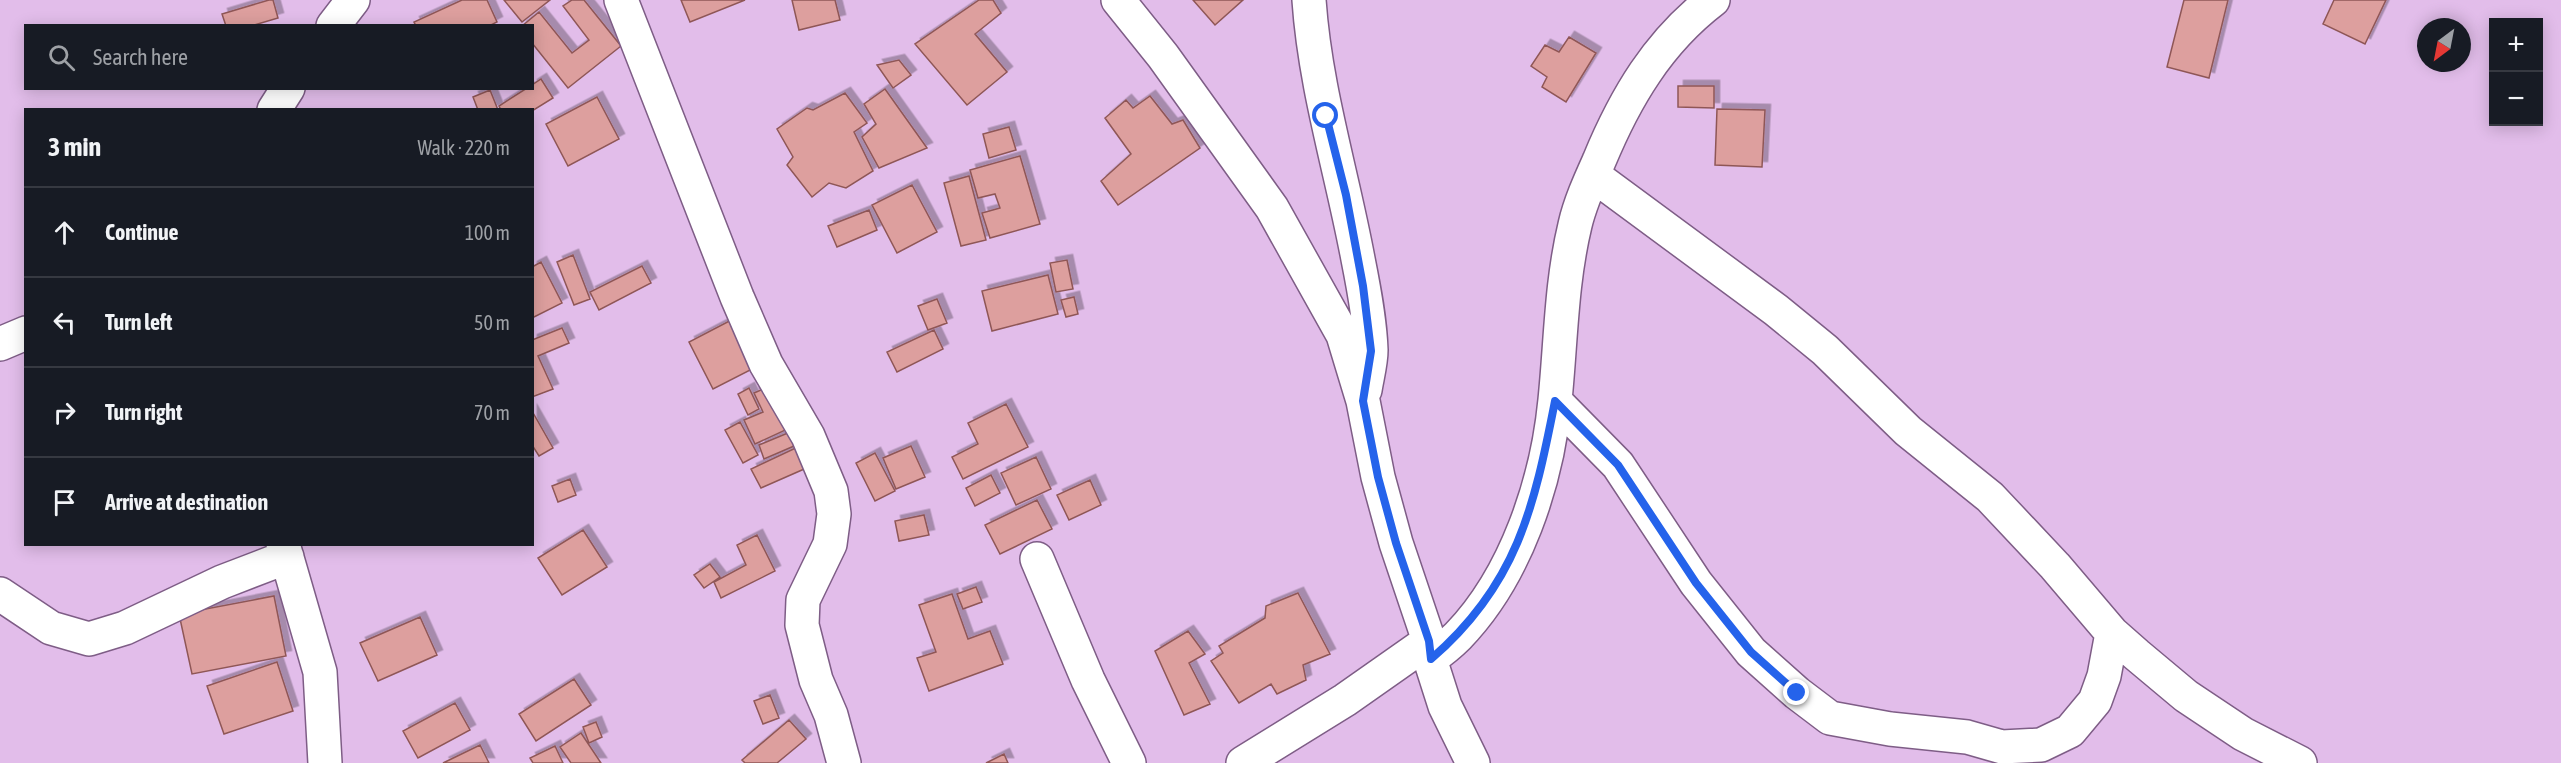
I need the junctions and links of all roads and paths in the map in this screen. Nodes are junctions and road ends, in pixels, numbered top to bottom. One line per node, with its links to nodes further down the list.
1 (353, 0): 6 (street)
2 (621, 0): 21 (street)
3 (1118, 0): 12 (street)
4 (1309, 0): 12 (street)
5 (1713, 0): 9 (street)
6 (335, 24)
7 (287, 90): 8 (street)
8 (275, 108)
9 (1593, 175): 13 (street); 17 (street)
10 (24, 334): 11 (street)
11 (0, 344)
12 (1363, 401): 18 (street)
13 (1555, 401): 18 (street); 19 (street)
14 (285, 551): 16 (street); 20 (street)
15 (1037, 560): 22 (street)
16 (0, 594)
17 (2112, 633): 19 (street); 25 (street)
18 (1430, 650): 23 (street); 24 (street)
19 (1983, 752)
20 (325, 763)
21 (844, 763)
22 (1129, 763)
23 (1243, 763)
24 (1473, 763)
25 (2300, 763)

